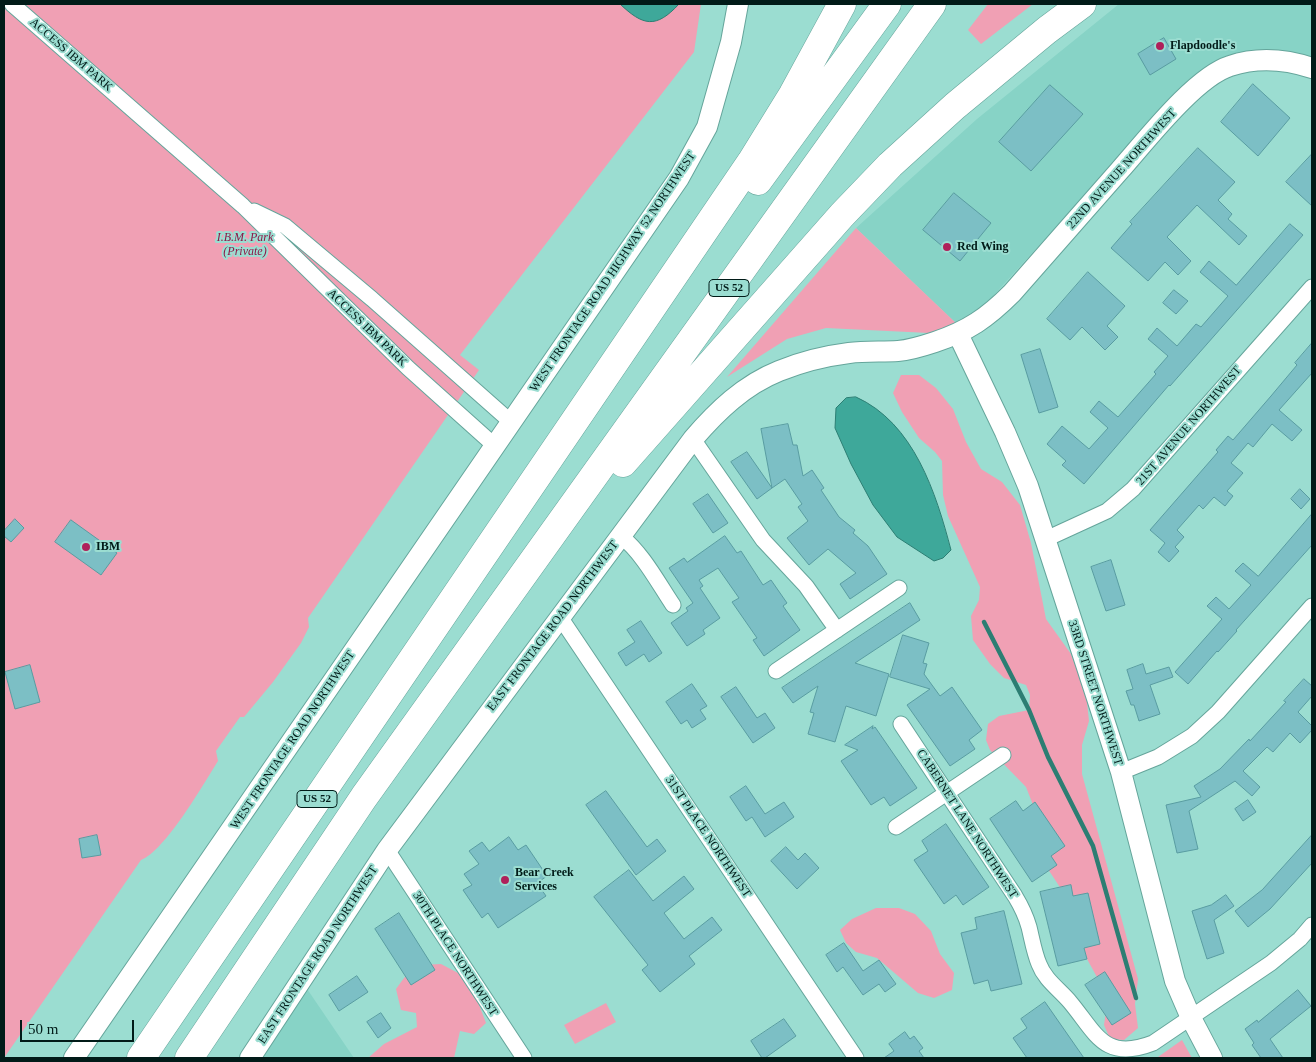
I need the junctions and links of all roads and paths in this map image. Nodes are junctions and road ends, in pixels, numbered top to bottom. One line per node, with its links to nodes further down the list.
1 (12, 4): 8 (street, ACCESS IBM PARK)
2 (738, 4): 11 (street, WEST FRONTAGE ROAD HIGHWAY 52 NORTHWEST)
3 (842, 4): 16 (highway)
4 (887, 4): 16 (highway, US 52)
5 (932, 4): 17 (highway, US 52)
6 (1082, 4): 17 (highway)
7 (1312, 68): 10 (street, 22ND AVENUE NORTHWEST)
8 (243, 206): 11 (street, ACCESS IBM PARK); 13 (street, ACCESS IBM PARK)
9 (1312, 287): 15 (street, 21ST AVENUE NORTHWEST)
10 (958, 334): 12 (street, EAST FRONTAGE ROAD NORTHWEST); 15 (street, 33RD STREET NORTHWEST)
11 (512, 422): 13 (street, WEST FRONTAGE ROAD NORTHWEST)
12 (693, 439): 14 (street, EAST FRONTAGE ROAD NORTHWEST); 22 (street)
13 (495, 446): 32 (street, WEST FRONTAGE ROAD NORTHWEST)
14 (621, 536): 19 (street); 21 (street, EAST FRONTAGE ROAD NORTHWEST)
15 (1046, 539): 26 (street, 33RD STREET NORTHWEST)
16 (493, 540): 33 (highway, US 52)
17 (526, 572): 34 (highway, US 52)
18 (899, 588): 22 (street)
19 (674, 605)
20 (1312, 606): 26 (street)
21 (560, 617): 29 (street, EAST FRONTAGE ROAD NORTHWEST); 37 (street, 31ST PLACE NORTHWEST)
22 (837, 630): 23 (street)
23 (776, 671)
24 (901, 724): 27 (street, CABERNET LANE NORTHWEST)
25 (1003, 755): 27 (street)
26 (1120, 772): 31 (street, 33RD STREET NORTHWEST)
27 (947, 793): 28 (street); 31 (street, CABERNET LANE NORTHWEST)
28 (896, 827)
29 (387, 850): 35 (street, EAST FRONTAGE ROAD NORTHWEST); 36 (street, 30TH PLACE NORTHWEST)
30 (1312, 925): 31 (street, CABERNET LANE NORTHWEST)
31 (1191, 1018): 38 (street, 33RD STREET NORTHWEST)
32 (74, 1058)
33 (142, 1058)
34 (188, 1058)
35 (250, 1058)
36 (524, 1058)
37 (856, 1058)
38 (1212, 1058)

